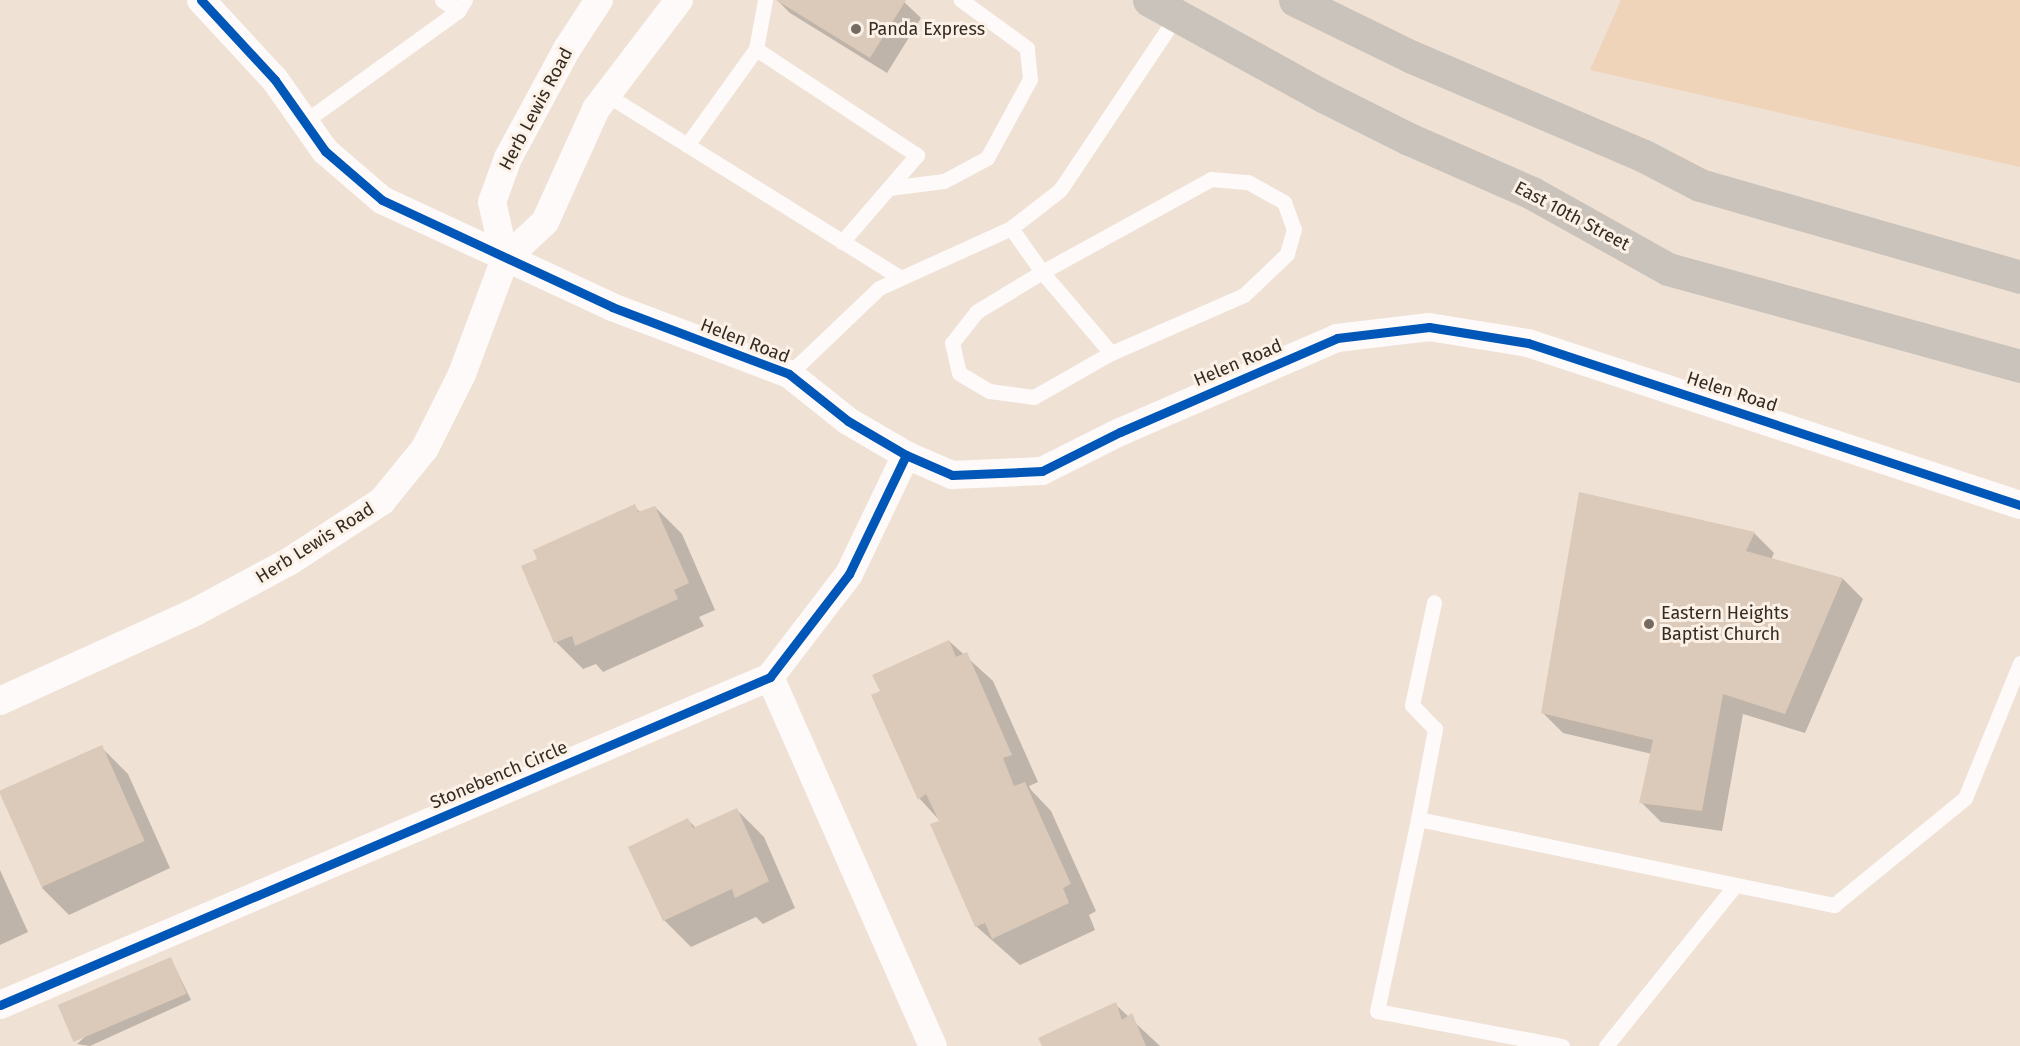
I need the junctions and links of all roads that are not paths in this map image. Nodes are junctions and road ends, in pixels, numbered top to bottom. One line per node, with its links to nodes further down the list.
1 (201, 0): 12 (street, Helen Road)
2 (442, 0): 8 (lane)
3 (599, 0): 17 (street, Herb Lewis Road)
4 (679, 0): 11 (street, Herb Lewis Road)
5 (765, 0): 10 (lane)
6 (961, 0): 14 (lane)
7 (1295, 0): 19 (main road)
8 (461, 5): 12 (lane)
9 (1163, 9): 15 (lane); 22 (main road, East 10th Street)
10 (756, 49): 13 (lane); 14 (lane)
11 (607, 95): 13 (lane); 17 (street, Herb Lewis Road)
12 (304, 122): 17 (street, Helen Road)
13 (687, 145): 16 (lane)
14 (889, 188): 16 (lane)
15 (1011, 228): 18 (lane); 20 (lane)
16 (842, 242): 20 (lane)
17 (504, 259): 23 (street, Helen Road); 29 (street, Herb Lewis Road)
18 (1042, 272): 21 (lane); 21 (lane); 21 (lane)
19 (2020, 277)
20 (901, 278): 23 (lane)
21 (1112, 354)
22 (2020, 366)
23 (789, 374): 24 (street, Helen Road)
24 (906, 455): 25 (street, Helen Road); 28 (street, Stonebench Circle)
25 (2020, 505)
26 (1434, 602): 30 (lane)
27 (2020, 663): 31 (lane)
28 (770, 677): 32 (street, Stonebench Circle); 33 (street)
29 (0, 701)
30 (1418, 819): 31 (lane); 34 (lane)
31 (1734, 887): 35 (lane)
32 (0, 1005)
33 (933, 1046)
34 (1562, 1046)
35 (1606, 1046)

